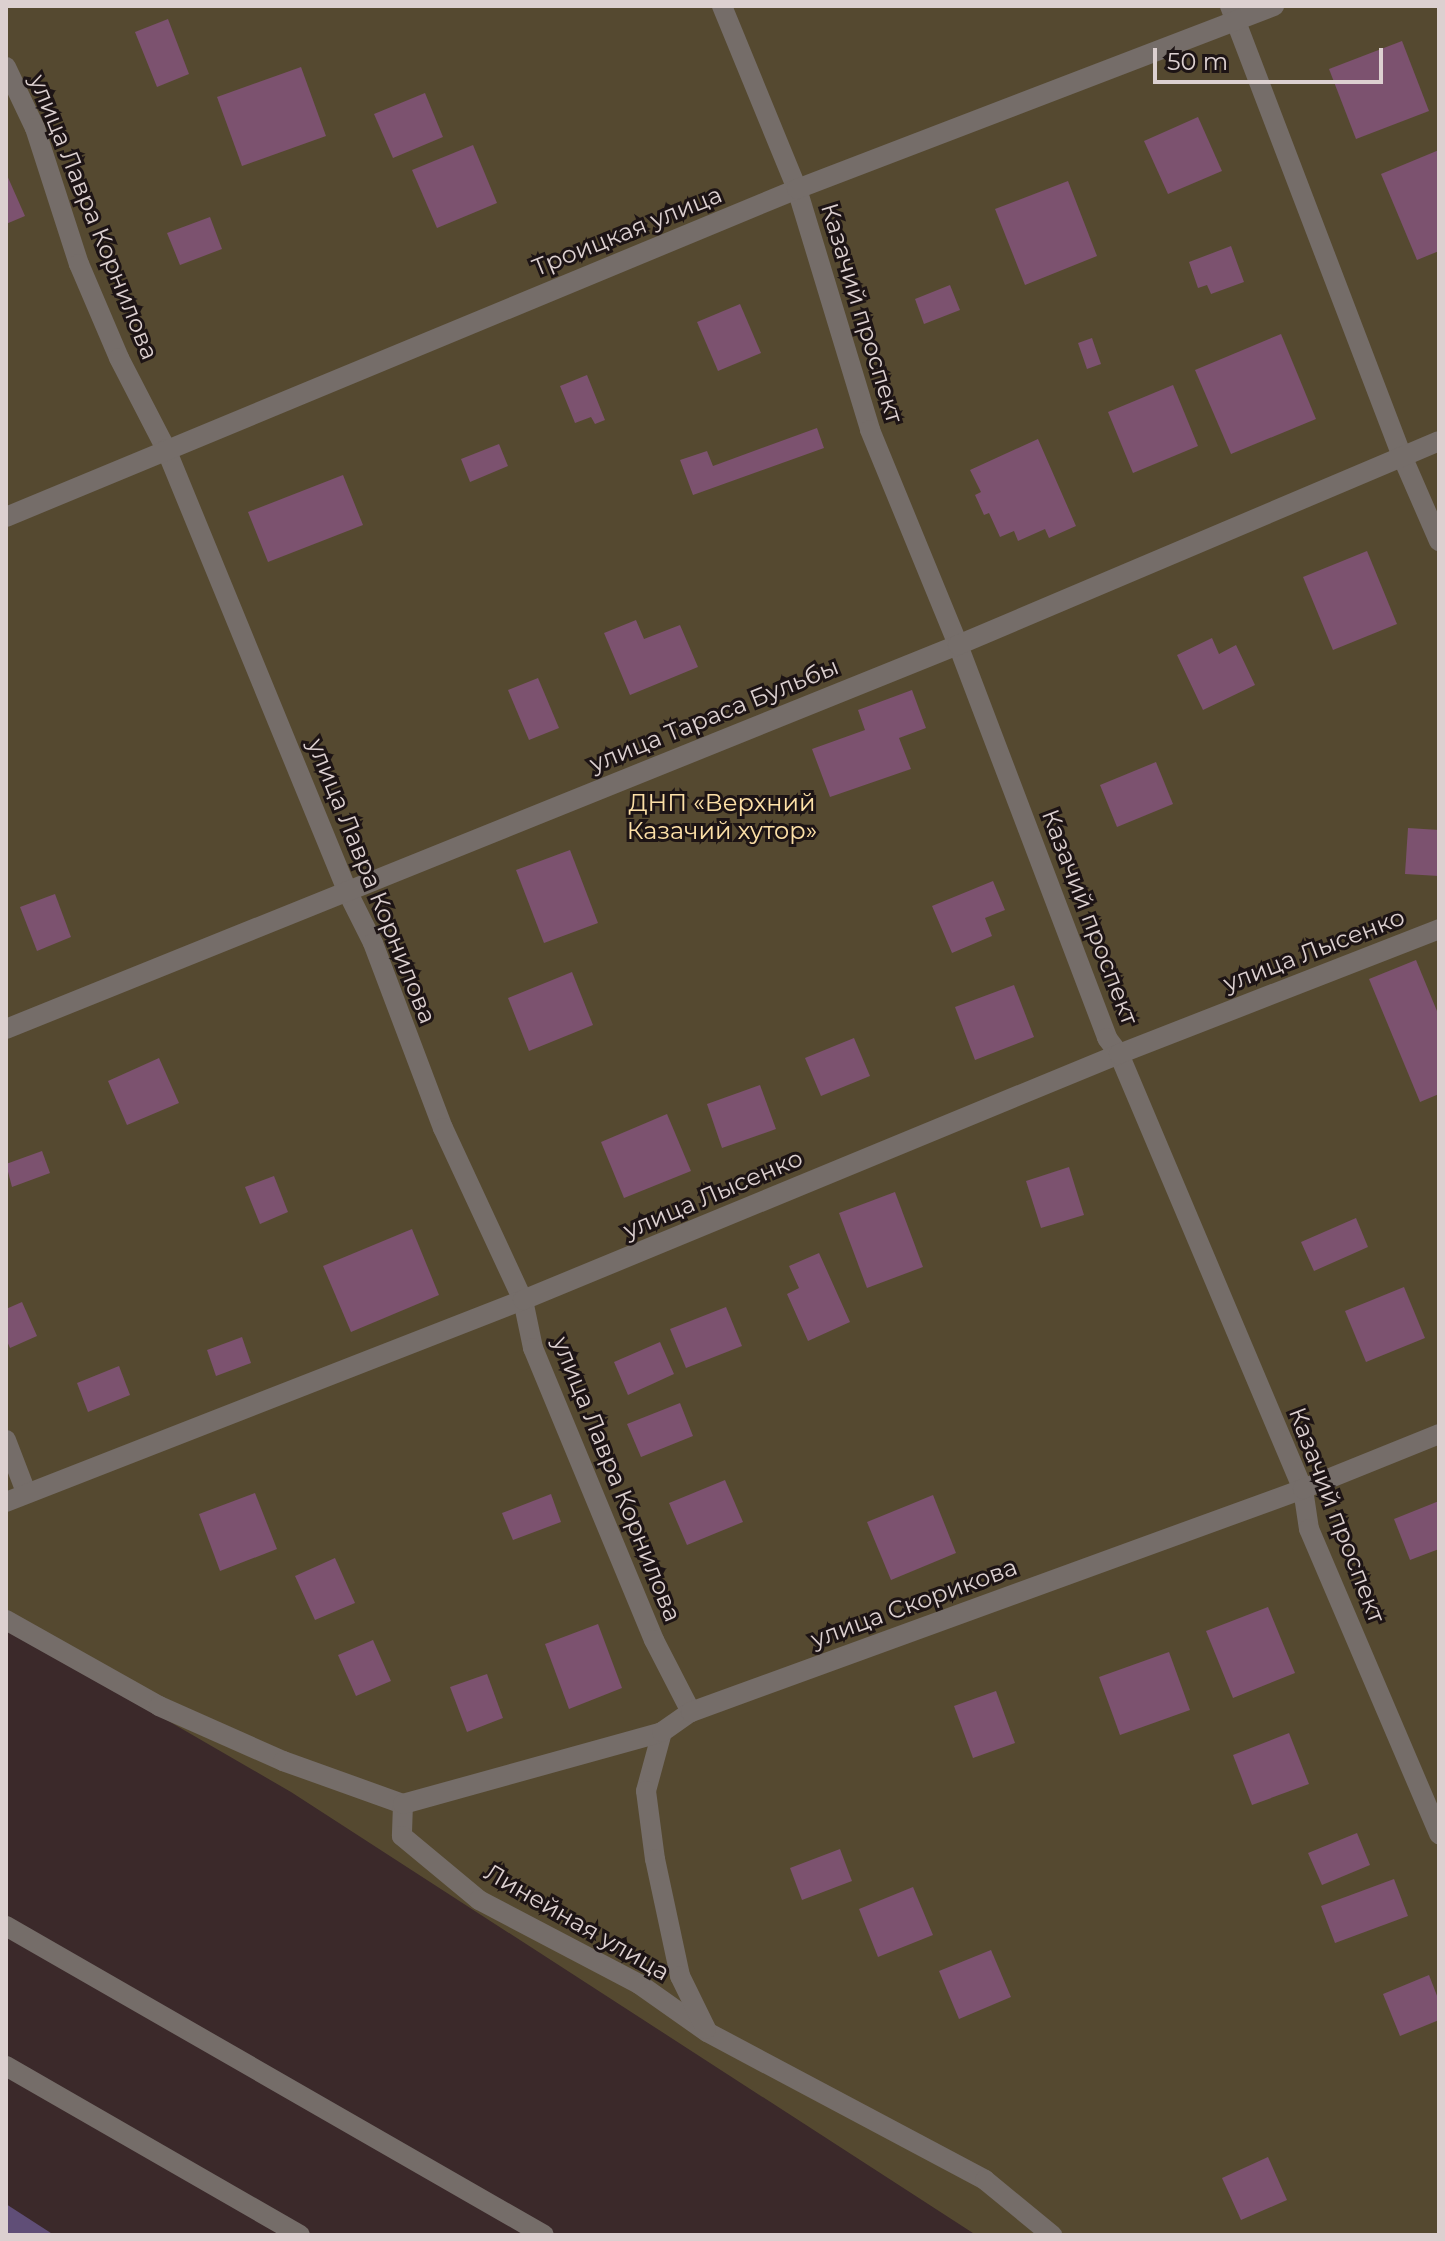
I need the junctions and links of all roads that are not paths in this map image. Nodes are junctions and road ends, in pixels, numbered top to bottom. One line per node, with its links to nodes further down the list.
1 (722, 6): 5 (street, Казачий проспект)
2 (1274, 6): 3 (street, Троицкая улица)
3 (1234, 14): 5 (street, Троицкая улица); 8 (street)
4 (6, 67): 7 (street, улица Лавра Корнилова)
5 (797, 189): 7 (street, Троицкая улица); 11 (street, Казачий проспект)
6 (1439, 441): 8 (street, улица Тараса Бульбы)
7 (166, 449): 9 (street, Троицкая улица); 12 (street, улица Лавра Корнилова)
8 (1402, 456): 10 (street); 11 (street, улица Тараса Бульбы)
9 (6, 517)
10 (1439, 541)
11 (958, 645): 12 (street, улица Тараса Бульбы); 15 (street, Казачий проспект)
12 (347, 891): 14 (street, улица Тараса Бульбы); 16 (street, улица Лавра Корнилова)
13 (1439, 929): 15 (street, улица Лысенко)
14 (6, 1029)
15 (1119, 1054): 16 (street, улица Лысенко); 19 (street, Казачий проспект)
16 (523, 1300): 20 (street, улица Лысенко); 23 (street, улица Лавра Корнилова)
17 (1439, 1434): 19 (street, улица Скорикова)
18 (6, 1440): 20 (street)
19 (1303, 1489): 23 (street, улица Скорикова); 26 (street, Казачий проспект)
20 (26, 1492): 21 (street, улица Лысенко)
21 (6, 1502)
22 (6, 1620): 25 (street)
23 (691, 1712): 24 (street, улица Скорикова)
24 (662, 1732): 25 (street, улица Скорикова); 28 (street)
25 (403, 1804): 28 (street, Линейная улица)
26 (1439, 1834)
27 (6, 1926): 31 (street)
28 (707, 2032): 32 (street, Линейная улица)
29 (6, 2066): 30 (street)
30 (300, 2235)
31 (544, 2235)
32 (1052, 2235)

